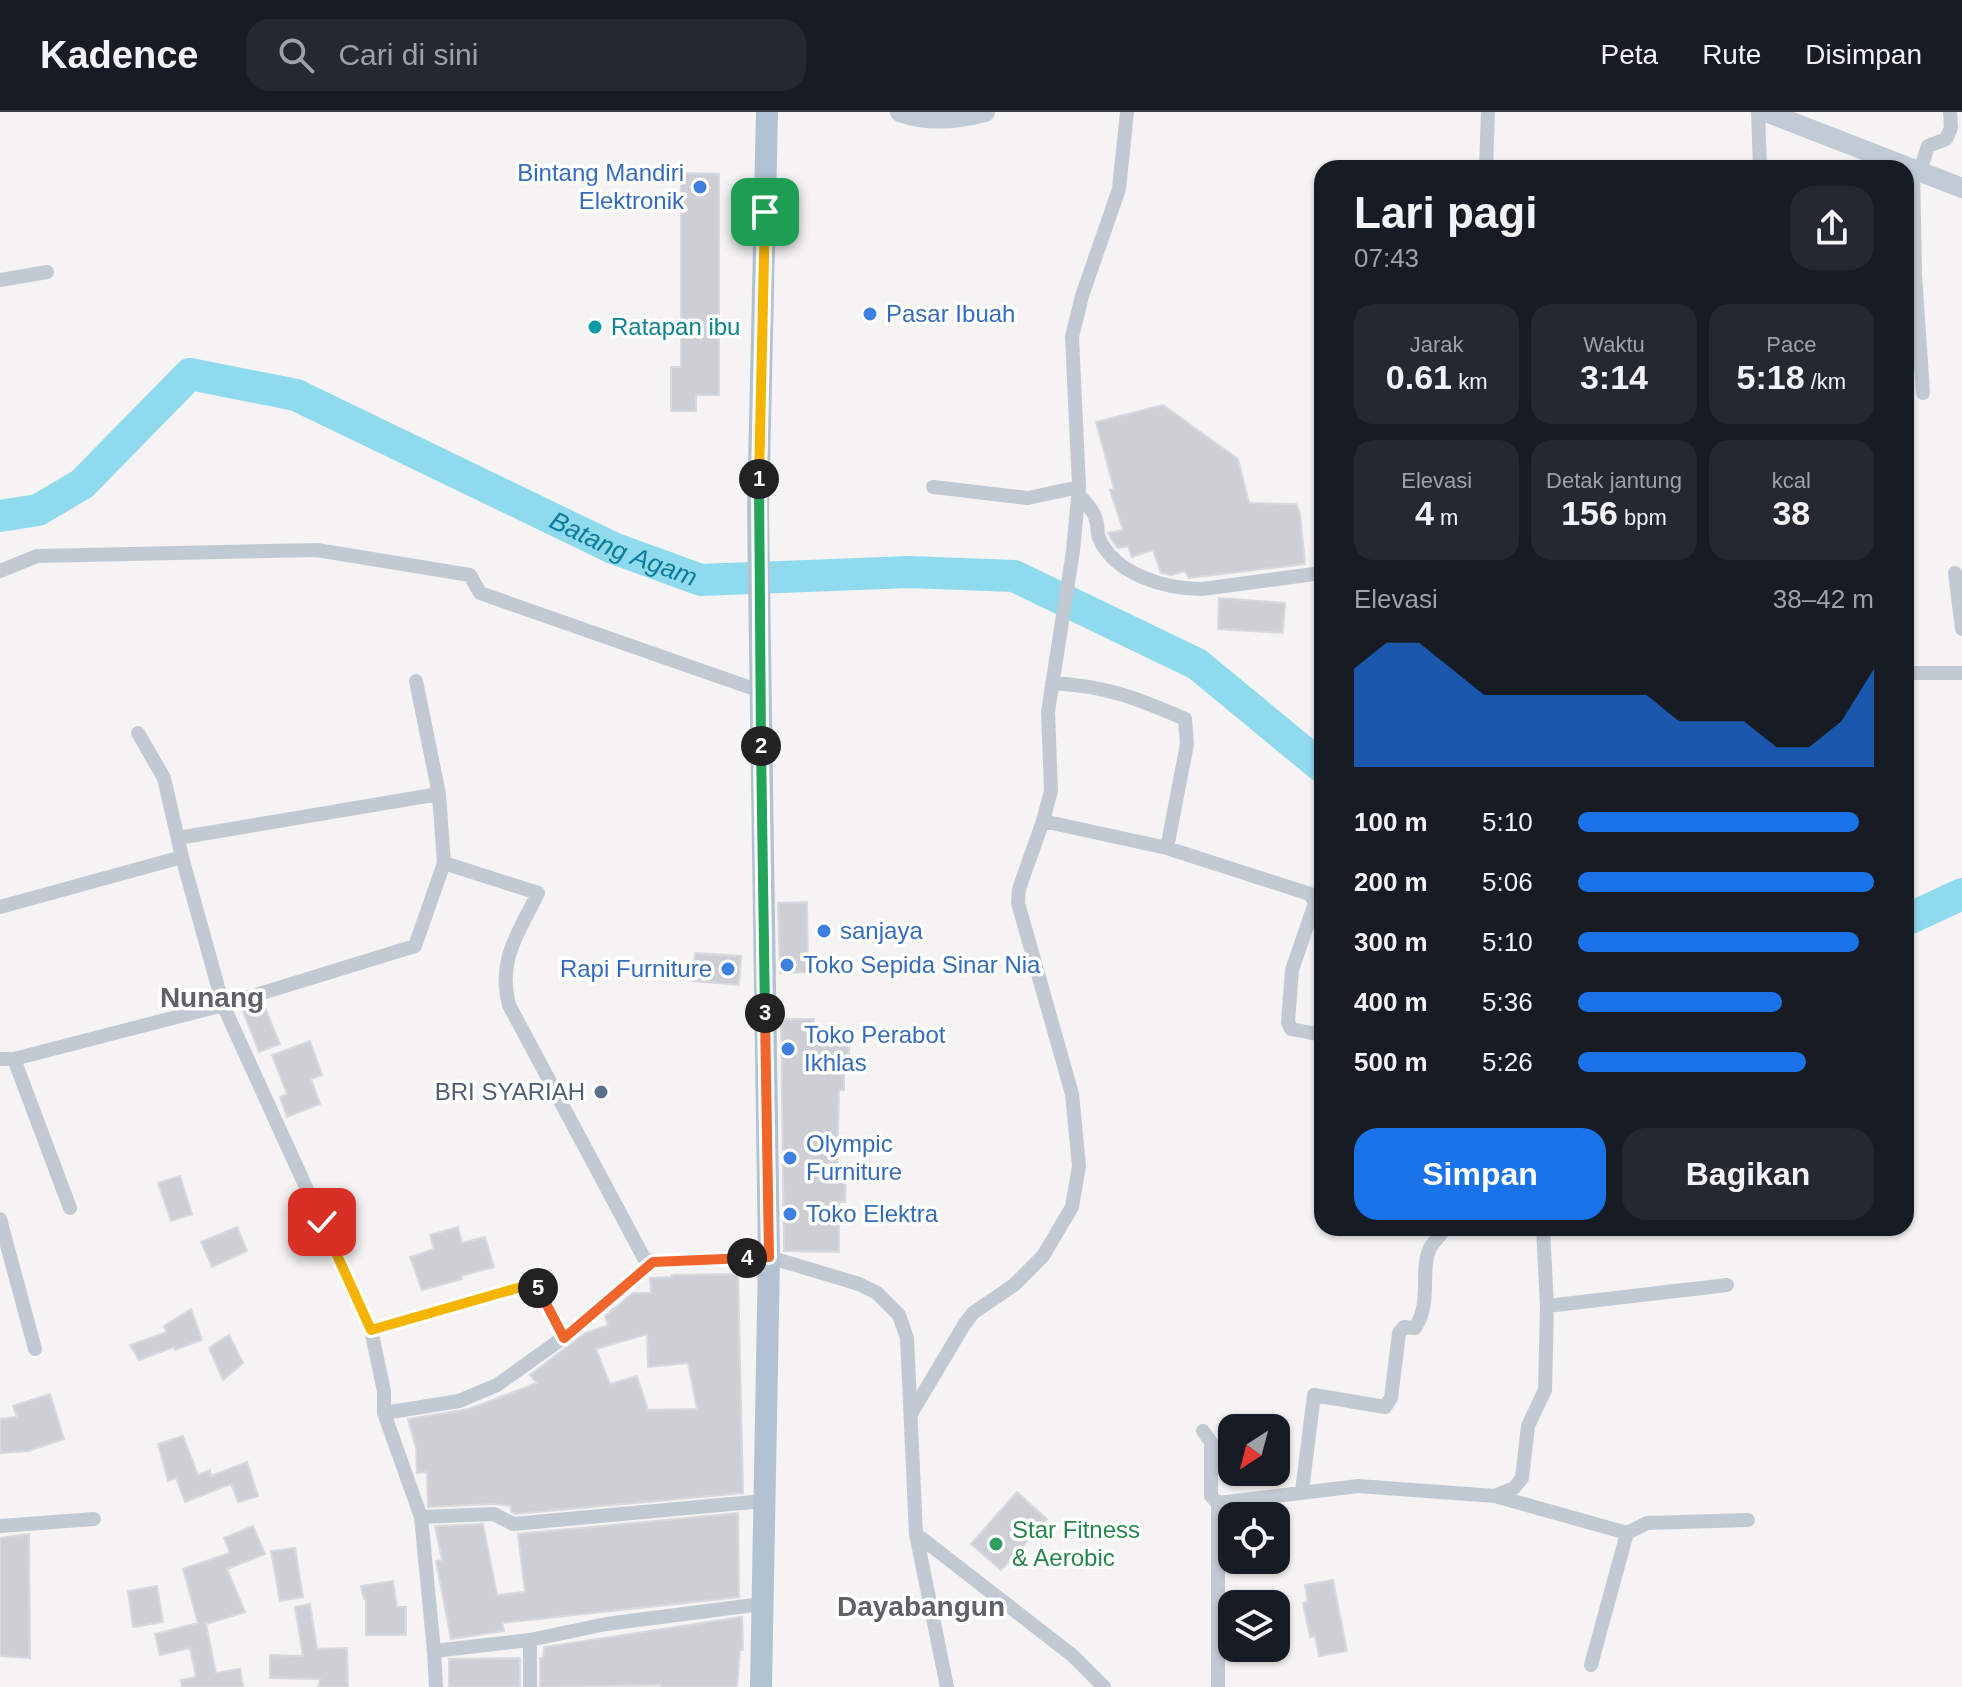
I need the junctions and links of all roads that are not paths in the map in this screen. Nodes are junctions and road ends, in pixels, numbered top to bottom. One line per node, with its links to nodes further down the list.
1 (767, 112): 27 (main road)
2 (900, 112): 3 (street)
3 (985, 112)
4 (1127, 112): 18 (street)
5 (1488, 112): 9 (street)
6 (1758, 112): 10 (street)
7 (1766, 112): 11 (street)
8 (1950, 112): 12 (street)
9 (1486, 160)
10 (1760, 160)
11 (1890, 160)
12 (1916, 170): 13 (street); 16 (street)
13 (1962, 188)
14 (47, 272): 15 (street)
15 (0, 280)
16 (1923, 393)
17 (933, 487): 18 (street)
18 (1079, 490): 21 (street); 26 (street)
19 (0, 571): 27 (street)
20 (1955, 573): 22 (street)
21 (1314, 574)
22 (1962, 629)
23 (1914, 673): 24 (street)
24 (1962, 673)
25 (416, 681): 29 (street)
26 (1052, 683): 30 (street); 32 (street)
27 (760, 691): 45 (main road)
28 (138, 733): 31 (street)
29 (439, 794): 31 (street); 34 (street)
30 (1043, 821): 32 (street); 53 (street)
31 (178, 838): 33 (street)
32 (1167, 848): 35 (street)
33 (182, 857): 37 (street); 38 (street)
34 (444, 863): 38 (street); 46 (street)
35 (1314, 901)
36 (1314, 906): 39 (street)
37 (0, 907)
38 (223, 1005): 40 (street); 49 (street)
39 (1314, 1033)
40 (7, 1059): 41 (street)
41 (70, 1208)
42 (0, 1219): 51 (street)
43 (1441, 1236): 55 (street)
44 (1543, 1236): 48 (street)
45 (769, 1257): 46 (street); 53 (street); 57 (main road)
46 (653, 1262): 50 (street)
47 (1727, 1285): 48 (street)
48 (1547, 1306): 56 (street)
49 (371, 1330): 50 (street); 52 (street)
50 (564, 1338): 52 (street)
51 (35, 1349)
52 (384, 1413): 60 (street)
53 (911, 1414): 65 (street)
54 (1203, 1431): 59 (street)
55 (1302, 1491): 56 (street); 58 (street)
56 (1495, 1496): 64 (street)
57 (764, 1501): 60 (street); 67 (main road)
58 (1225, 1502)
59 (1218, 1503)
60 (421, 1517): 69 (street)
61 (94, 1519): 63 (street)
62 (1748, 1520): 64 (street)
63 (0, 1526)
64 (1627, 1533): 70 (street)
65 (916, 1534): 74 (street); 75 (street)
66 (1218, 1574): 76 (street)
67 (762, 1604): 68 (street); 73 (main road)
68 (530, 1640): 69 (street); 72 (street)
69 (434, 1651): 71 (street)
70 (1591, 1665)
71 (436, 1687)
72 (530, 1687)
73 (761, 1687)
74 (947, 1687)
75 (1104, 1687)
76 (1218, 1687)

